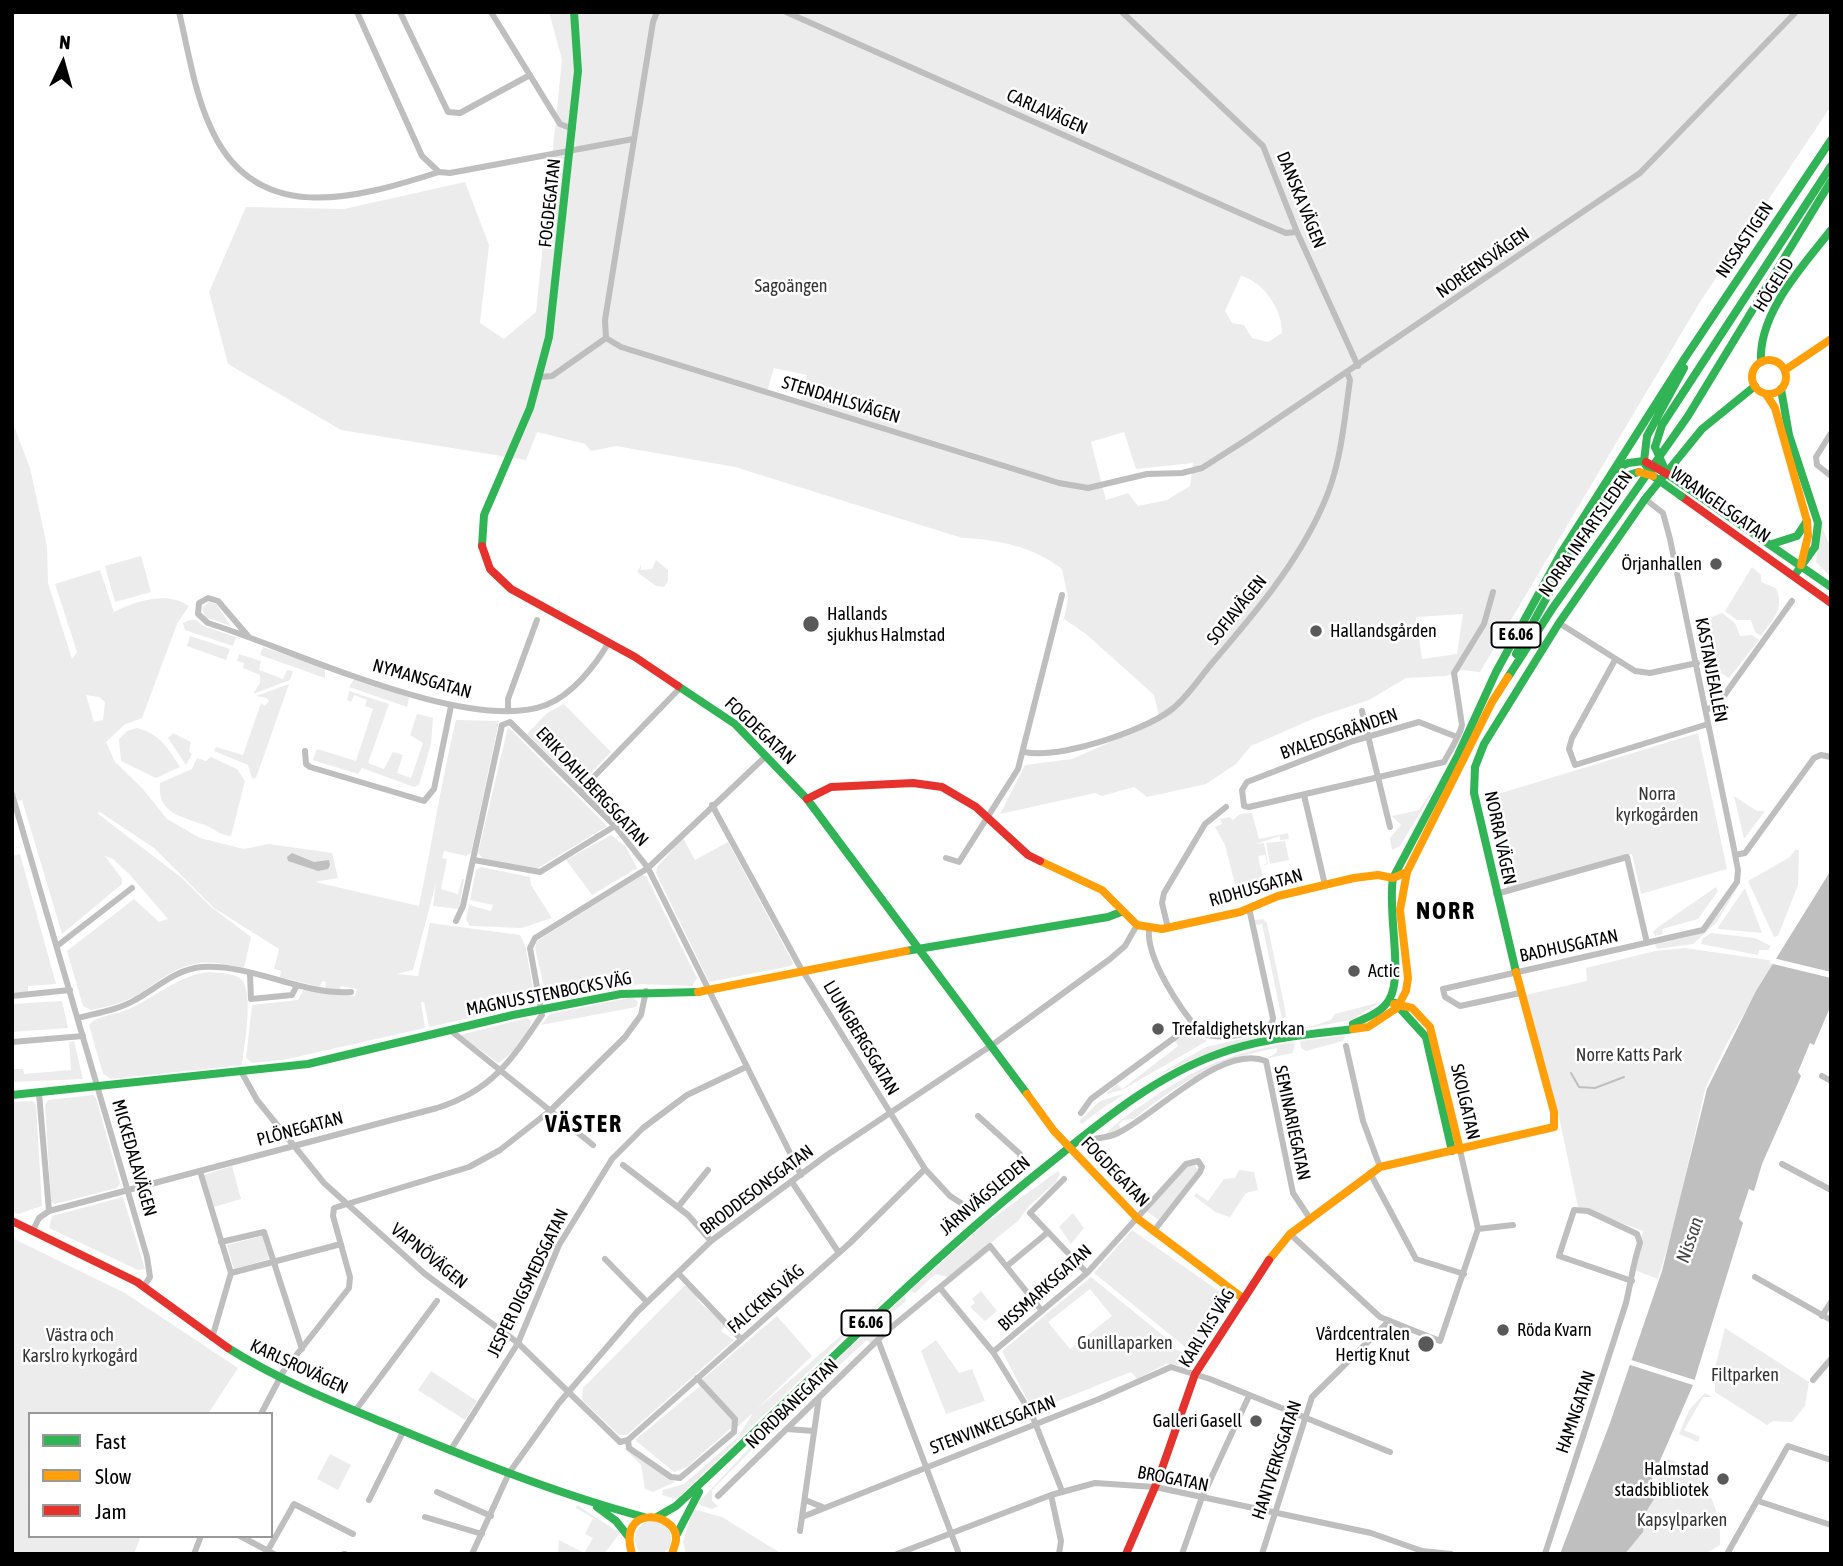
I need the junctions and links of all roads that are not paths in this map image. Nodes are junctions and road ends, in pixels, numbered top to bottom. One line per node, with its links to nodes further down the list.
1 (178, 12): 16 (street)
2 (357, 12): 16 (street)
3 (400, 12): 10 (street)
4 (491, 12): 10 (street)
5 (574, 12): 11 (main road, FOGDEGATAN)
6 (657, 12): 12 (street)
7 (786, 12): 19 (street, CARLAVÄGEN)
8 (1122, 12): 19 (street, DANSKA VÄGEN)
9 (1796, 12): 24 (street, NORÉENSVÄGEN)
10 (530, 75): 11 (street)
11 (573, 129): 14 (main road, FOGDEGATAN)
12 (633, 139): 14 (street); 20 (street)
13 (1831, 139): 22 (main road, NISSASTIGEN / E 6.06)
14 (572, 149): 16 (street); 27 (main road, FOGDEGATAN)
15 (1831, 166): 35 (main road, bridge)
16 (439, 173)
17 (1831, 181): 55 (main road, NORRA INFARTSLEDEN / E 6.06)
18 (1831, 230): 23 (main road, HÖGELID)
19 (1297, 232): 24 (street, DANSKA VÄGEN)
20 (606, 338): 27 (street); 33 (street, STENDAHLSVÄGEN)
21 (1831, 339): 25 (main road)
22 (1685, 358): 32 (main road); 34 (main road, NORRA INFARTSLEDEN / E 6.06)
23 (1761, 362): 25 (main road); 28 (main road)
24 (1358, 366): 26 (street, NORÉENSVÄGEN)
25 (1785, 370): 29 (main road)
26 (1347, 372): 33 (street, NORÉENSVÄGEN); 64 (street, SOFIAVÄGEN)
27 (540, 377): 51 (main road, FOGDEGATAN)
28 (1755, 386): 30 (main road); 38 (main road, NORRA VÄGEN)
29 (1781, 389): 30 (main road); 41 (main road)
30 (1766, 394): 39 (main road)
31 (1831, 433): 37 (street)
32 (1645, 462): 34 (main road); 35 (main road, WRANGELSGATAN, bridge); 36 (main road, WRANGELSGATAN, bridge)
33 (1147, 474)
34 (1611, 474): 82 (main road, NORRA INFARTSLEDEN / E 6.06)
35 (1667, 474): 40 (main road, WRANGELSGATAN)
36 (1653, 476): 42 (main road, WRANGELSGATAN, bridge); 55 (main road, bridge)
37 (1831, 476)
38 (1646, 499): 49 (main road, NORRA VÄGEN); 53 (street, KASTANJEALLÉN)
39 (1807, 521): 40 (main road); 41 (main road)
40 (1772, 544): 41 (main road, WRANGELSGATAN)
41 (1801, 565): 42 (main road); 43 (main road, WRANGELSGATAN)
42 (1794, 576): 47 (main road, WRANGELSGATAN)
43 (1831, 587)
44 (1493, 592): 62 (street)
45 (1062, 595): 64 (street)
46 (1791, 601): 58 (street)
47 (1831, 603)
48 (537, 620): 57 (street)
49 (1559, 623): 52 (street); 86 (main road, NORRA VÄGEN)
50 (248, 636): 50 (street, NYMANSGATAN); 56 (street, NYMANSGATAN)
51 (610, 642): 54 (main road, FOGDEGATAN); 57 (street, NYMANSGATAN)
52 (1615, 660): 53 (street); 60 (street)
53 (1697, 663): 58 (street, KASTANJEALLÉN)
54 (681, 687): 65 (main road, FOGDEGATAN); 68 (street)
55 (1492, 702): 81 (main road, NORRA INFARTSLEDEN / E 6.06)
56 (451, 706): 57 (street, NYMANSGATAN); 63 (street)
57 (508, 709)
58 (1706, 710): 60 (street, KASTANJEALLÉN)
59 (1362, 711): 61 (street)
60 (1708, 724): 77 (street, KASTANJEALLÉN)
61 (1368, 737): 62 (street, BYALEDSGRÄNDEN); 67 (street); 70 (street, BYALEDSGRÄNDEN)
62 (1457, 737): 67 (street)
63 (305, 751)
64 (1024, 752): 74 (street)
65 (766, 756): 71 (main road, FOGDEGATAN); 72 (street)
66 (1831, 757): 77 (street)
67 (1377, 778): 70 (street); 76 (street)
68 (581, 790): 75 (street, ERIK DAHLBERGSGATAN); 79 (street, ERIK DAHLBERGSGATAN)
69 (12, 794): 94 (street, MICKEDALAVÄGEN)
70 (1304, 795): 83 (street)
71 (807, 799): 74 (main road); 95 (main road, FOGDEGATAN)
72 (712, 805): 80 (street); 96 (street, LJUNGBERGSGATAN)
73 (1226, 807): 91 (street)
74 (988, 817): 78 (street); 88 (main road)
75 (615, 826): 79 (street); 80 (street, ERIK DAHLBERGSGATAN)
76 (1390, 827)
77 (1735, 855): 93 (street, BADHUSGATAN)
78 (946, 858)
79 (474, 860): 89 (street)
80 (648, 867): 104 (street, ERIK DAHLBERGSGATAN); 109 (street)
81 (1407, 872): 82 (main road, RIDHUSGATAN); 85 (main road, NORRA INFARTSLEDEN / E 6.06)
82 (1394, 878): 83 (main road, RIDHUSGATAN); 85 (main road); 101 (main road, NORRA INFARTSLEDEN / E 6.06)
83 (1325, 885): 87 (main road, RIDHUSGATAN)
84 (132, 888): 94 (street)
85 (1401, 891): 107 (main road, NORRA INFARTSLEDEN / E 6.06)
86 (1496, 894): 93 (street); 97 (main road, NORRA VÄGEN)
87 (1249, 908): 91 (main road, RIDHUSGATAN); 111 (street)
88 (1121, 912): 90 (main road, RIDHUSGATAN); 95 (main road, MAGNUS STENBOCKS VÄG)
89 (456, 921)
90 (1137, 925): 92 (main road, RIDHUSGATAN); 117 (street, BRODDESONSGATAN)
91 (1168, 928): 92 (main road, RIDHUSGATAN)
92 (1149, 929): 111 (street)
93 (1647, 943): 97 (street, BADHUSGATAN)
94 (57, 946): 100 (street, MICKEDALAVÄGEN)
95 (916, 948): 96 (main road, MAGNUS STENBOCKS VÄG); 117 (main road, FOGDEGATAN)
96 (803, 970): 104 (main road, MAGNUS STENBOCKS VÄG); 127 (street, LJUNGBERGSGATAN)
97 (1514, 972): 105 (main road, NORRA VÄGEN); 105 (street, BADHUSGATAN)
98 (250, 974): 99 (street); 99 (street); 110 (street)
99 (297, 985): 103 (street)
100 (71, 990): 106 (street); 110 (street, MICKEDALAVÄGEN)
101 (1395, 990): 107 (main road); 108 (main road, JÄRNVÄGSLEDEN / E 6.06)
102 (646, 991): 104 (main road, MAGNUS STENBOCKS VÄG); 109 (main road, MAGNUS STENBOCKS VÄG); 126 (street)
103 (351, 992)
104 (709, 992): 118 (street, ERIK DAHLBERGSGATAN)
105 (1520, 993): 130 (main road, NORRA VÄGEN)
106 (12, 996)
107 (1397, 1005): 108 (main road); 113 (main road, JÄRNVÄGSLEDEN / E 6.06); 134 (main road, SKOLGATAN)
108 (1384, 1007): 113 (main road, JÄRNVÄGSLEDEN / E 6.06)
109 (542, 1009): 112 (main road, MAGNUS STENBOCKS VÄG); 119 (street, PLÖNEGATAN)
110 (78, 1018): 114 (street, MICKEDALAVÄGEN)
111 (1193, 1024): 128 (street)
112 (450, 1030): 119 (street); 120 (main road, MAGNUS STENBOCKS VÄG)
113 (1326, 1031): 133 (main road, JÄRNVÄGSLEDEN / E 6.06)
114 (83, 1036): 115 (street); 123 (street, MICKEDALAVÄGEN)
115 (12, 1042)
116 (1346, 1045): 137 (street)
117 (990, 1046): 127 (street, BRODDESONSGATAN); 133 (main road, FOGDEGATAN)
118 (746, 1068): 142 (street, ERIK DAHLBERGSGATAN); 185 (street, JESPER DIGSMEDSGATAN)
119 (500, 1070): 126 (street); 131 (street, PLÖNEGATAN)
120 (242, 1073): 123 (main road, MAGNUS STENBOCKS VÄG); 131 (street, VAPNÖVÄGEN)
121 (1822, 1076): 122 (street)
122 (1831, 1081)
123 (99, 1088): 124 (main road, MAGNUS STENBOCKS VÄG); 145 (street, MICKEDALAVÄGEN)
124 (39, 1093): 125 (main road, MAGNUS STENBOCKS VÄG); 149 (street)
125 (12, 1095)
126 (551, 1110): 132 (street); 147 (street)
127 (890, 1113): 139 (street, LJUNGBERGSGATAN); 142 (street, BRODDESONSGATAN)
128 (1082, 1113)
129 (978, 1116): 139 (street, LJUNGBERGSGATAN)
130 (1550, 1130): 134 (main road, KARL XI:S VÄG)
131 (295, 1145): 140 (street, PLÖNEGATAN); 147 (street, VAPNÖVÄGEN)
132 (593, 1145)
133 (1072, 1145): 150 (street, SEMINARIEGATAN); 151 (main road, FOGDEGATAN); 208 (main road, JÄRNVÄGSLEDEN / E 6.06)
134 (1456, 1150): 137 (main road, KARL XI:S VÄG); 154 (street, SKOLGATAN)
135 (1782, 1164): 146 (street)
136 (623, 1165): 148 (street)
137 (1380, 1167): 141 (main road, KARL XI:S VÄG)
138 (708, 1170): 148 (street)
139 (925, 1170): 162 (street, FALCKENS VÄG)
140 (200, 1171): 145 (street, PLÖNEGATAN); 159 (street)
141 (1370, 1173): 150 (main road, KARL XI:S VÄG); 169 (street)
142 (801, 1175): 144 (street, BRODDESONSGATAN)
143 (1064, 1179): 157 (street)
144 (792, 1182): 160 (street, BRODDESONSGATAN); 162 (street)
145 (128, 1190): 149 (street, PLÖNEGATAN); 172 (street, MICKEDALAVÄGEN)
146 (1831, 1190)
147 (346, 1203): 161 (street); 185 (street, VAPNÖVÄGEN)
148 (678, 1207): 160 (street)
149 (49, 1211): 155 (street)
150 (1309, 1217): 158 (main road, KARL XI:S VÄG)
151 (1138, 1219): 156 (main road, FOGDEGATAN); 156 (street, BISSMARKSGATAN); 168 (street, BISSMARKSGATAN)
152 (12, 1221): 155 (main road, KARLSROVÄGEN)
153 (1513, 1225): 154 (street)
154 (1478, 1229): 169 (street)
155 (33, 1230): 172 (main road, KARLSROVÄGEN)
156 (1153, 1232): 174 (main road, FOGDEGATAN)
157 (1047, 1233): 165 (street); 168 (street)
158 (1290, 1234): 174 (main road, KARL XI:S VÄG); 181 (street)
159 (221, 1241): 164 (street); 166 (street)
160 (711, 1241): 167 (street, BRODDESONSGATAN)
161 (341, 1244): 164 (street); 186 (street)
162 (839, 1253): 183 (street, FALCKENS VÄG)
163 (605, 1259): 176 (street)
164 (275, 1261): 166 (street); 186 (street)
165 (1007, 1266): 173 (street, NORDBANEGATAN); 178 (street, NORDBANEGATAN)
166 (231, 1273): 182 (street)
167 (678, 1273): 176 (street, BRODDESONSGATAN); 183 (street)
168 (1087, 1273): 178 (street, BISSMARKSGATAN)
169 (1464, 1274): 181 (street)
170 (1755, 1278): 179 (street)
171 (1632, 1281): 171 (street, HAMNGATAN); 248 (street, HAMNGATAN)
172 (144, 1286): 182 (main road, KARLSROVÄGEN)
173 (940, 1288): 184 (street, NORDBANEGATAN); 187 (street)
174 (1244, 1299): 189 (main road, KARL XI:S VÄG)
175 (437, 1301): 196 (street)
176 (647, 1302): 193 (street, BRODDESONSGATAN)
177 (1831, 1302): 179 (street)
178 (1042, 1311): 187 (street, BISSMARKSGATAN)
179 (1822, 1315): 180 (street)
180 (1831, 1320)
181 (1388, 1322): 198 (street, HANTVERKSGATAN)
182 (212, 1338): 191 (main road, KARLSROVÄGEN)
183 (741, 1339): 190 (street, FALCKENS VÄG)
184 (878, 1340): 194 (street, NORDBANEGATAN); 207 (street)
185 (518, 1343): 193 (street, VAPNÖVÄGEN); 204 (street, JESPER DIGSMEDSGATAN)
186 (302, 1349): 191 (street)
187 (993, 1352): 199 (street)
188 (1831, 1359): 192 (street)
189 (1195, 1374): 195 (street, STENVINKELSGATAN); 199 (street, STENVINKELSGATAN); 210 (main road, KARL XI:S VÄG)
190 (697, 1378): 203 (street, FALCKENS VÄG); 203 (street, VAPNÖVÄGEN)
191 (279, 1379): 196 (main road, KARLSROVÄGEN); 197 (street)
192 (1813, 1380)
193 (568, 1392): 203 (street, VAPNÖVÄGEN); 209 (street, BRODDESONSGATAN)
194 (820, 1395): 200 (street, NORDBANEGATAN); 201 (street)
195 (1248, 1396): 198 (street, STENVINKELSGATAN); 217 (street)
196 (355, 1411): 202 (main road, KARLSROVÄGEN)
197 (262, 1412)
198 (1304, 1418): 205 (street, STENVINKELSGATAN); 221 (street, HANTVERKSGATAN)
199 (1036, 1423): 207 (street, STENVINKELSGATAN); 211 (street)
200 (787, 1429): 201 (street); 213 (street, NORDBANEGATAN)
201 (814, 1431): 216 (street)
202 (403, 1432): 204 (main road, KARLSROVÄGEN); 215 (street)
203 (624, 1441)
204 (450, 1451): 209 (main road, KARLSROVÄGEN)
205 (1390, 1452)
206 (1831, 1460): 218 (street)
207 (926, 1467): 220 (street, STENVINKELSGATAN); 230 (street)
208 (715, 1470): 225 (main road, JÄRNVÄGSLEDEN / E 6.06); 228 (main road, JÄRNVÄGSLEDEN / E 6.06)
209 (509, 1473): 219 (main road, KARLSROVÄGEN); 222 (street, BRODDESONSGATAN)
210 (1155, 1487): 211 (street, BROGATAN); 217 (street, BROGATAN); 244 (main road, KARL XI:S VÄG)
211 (1062, 1491): 214 (street, BROGATAN)
212 (437, 1492): 222 (street)
213 (720, 1494)
214 (1051, 1494): 230 (street, BROGATAN); 243 (street)
215 (369, 1500)
216 (805, 1500): 220 (street); 226 (street)
217 (1201, 1500): 221 (street, BROGATAN); 245 (street)
218 (1758, 1501): 227 (street); 249 (street)
219 (592, 1503): 224 (main road, KARLSROVÄGEN); 235 (main road, KARLSROVÄGEN)
220 (825, 1508): 226 (street, STENVINKELSGATAN)
221 (1274, 1513): 246 (street, HANTVERKSGATAN); 247 (street, BROGATAN)
222 (491, 1516): 232 (street, BRODDESONSGATAN)
223 (425, 1517): 232 (street)
224 (644, 1517): 225 (main road, KARLSROVÄGEN); 235 (main road)
225 (657, 1517): 233 (main road)
226 (802, 1517): 229 (street)
227 (1831, 1525)
228 (679, 1526): 233 (main road, JÄRNVÄGSLEDEN / E 6.06); 237 (main road, E 6.06)
229 (800, 1531)
230 (951, 1532): 241 (street, BROGATAN); 242 (street)
231 (353, 1534): 236 (street)
232 (482, 1534): 238 (street, BRODDESONSGATAN)
233 (676, 1536): 237 (main road, E 6.06)
234 (244, 1538): 236 (street)
235 (628, 1540): 239 (main road); 240 (main road)
236 (271, 1552)
237 (675, 1553)
238 (472, 1554)
239 (623, 1554)
240 (632, 1554)
241 (897, 1554)
242 (959, 1554)
243 (1059, 1554)
244 (1126, 1554)
245 (1182, 1554)
246 (1262, 1554)
247 (1451, 1554)
248 (1545, 1554)
249 (1727, 1554)

